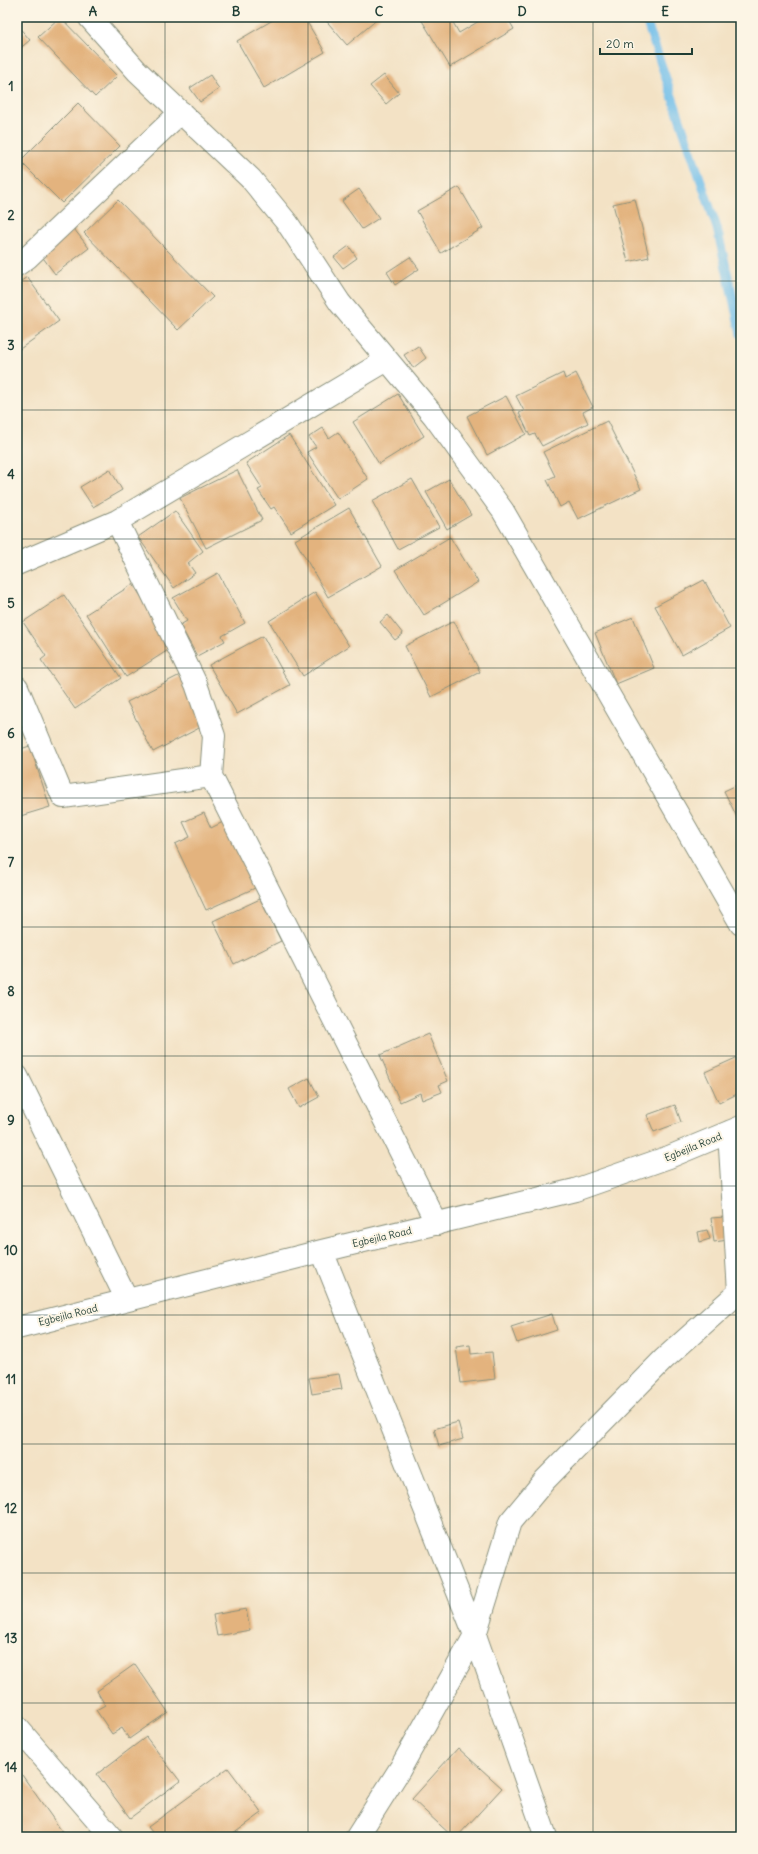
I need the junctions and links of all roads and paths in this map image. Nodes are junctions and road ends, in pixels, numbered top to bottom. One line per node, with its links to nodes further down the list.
1 (88, 17): 2 (street)
2 (181, 112): 3 (street); 4 (street)
3 (17, 265)
4 (387, 360): 5 (street); 9 (street)
5 (117, 521): 6 (street); 8 (street)
6 (17, 564)
7 (17, 687): 8 (street)
8 (211, 776): 12 (street)
9 (741, 924)
10 (17, 1076): 14 (street)
11 (735, 1130): 12 (street, Egbejila Road); 16 (street)
12 (438, 1224): 13 (street, Egbejila Road)
13 (322, 1251): 14 (street, Egbejila Road); 16 (street)
14 (127, 1300): 15 (street, Egbejila Road)
15 (17, 1328)
16 (475, 1635): 19 (street); 20 (street)
17 (17, 1727): 18 (street)
18 (112, 1837)
19 (357, 1837)
20 (546, 1837)

